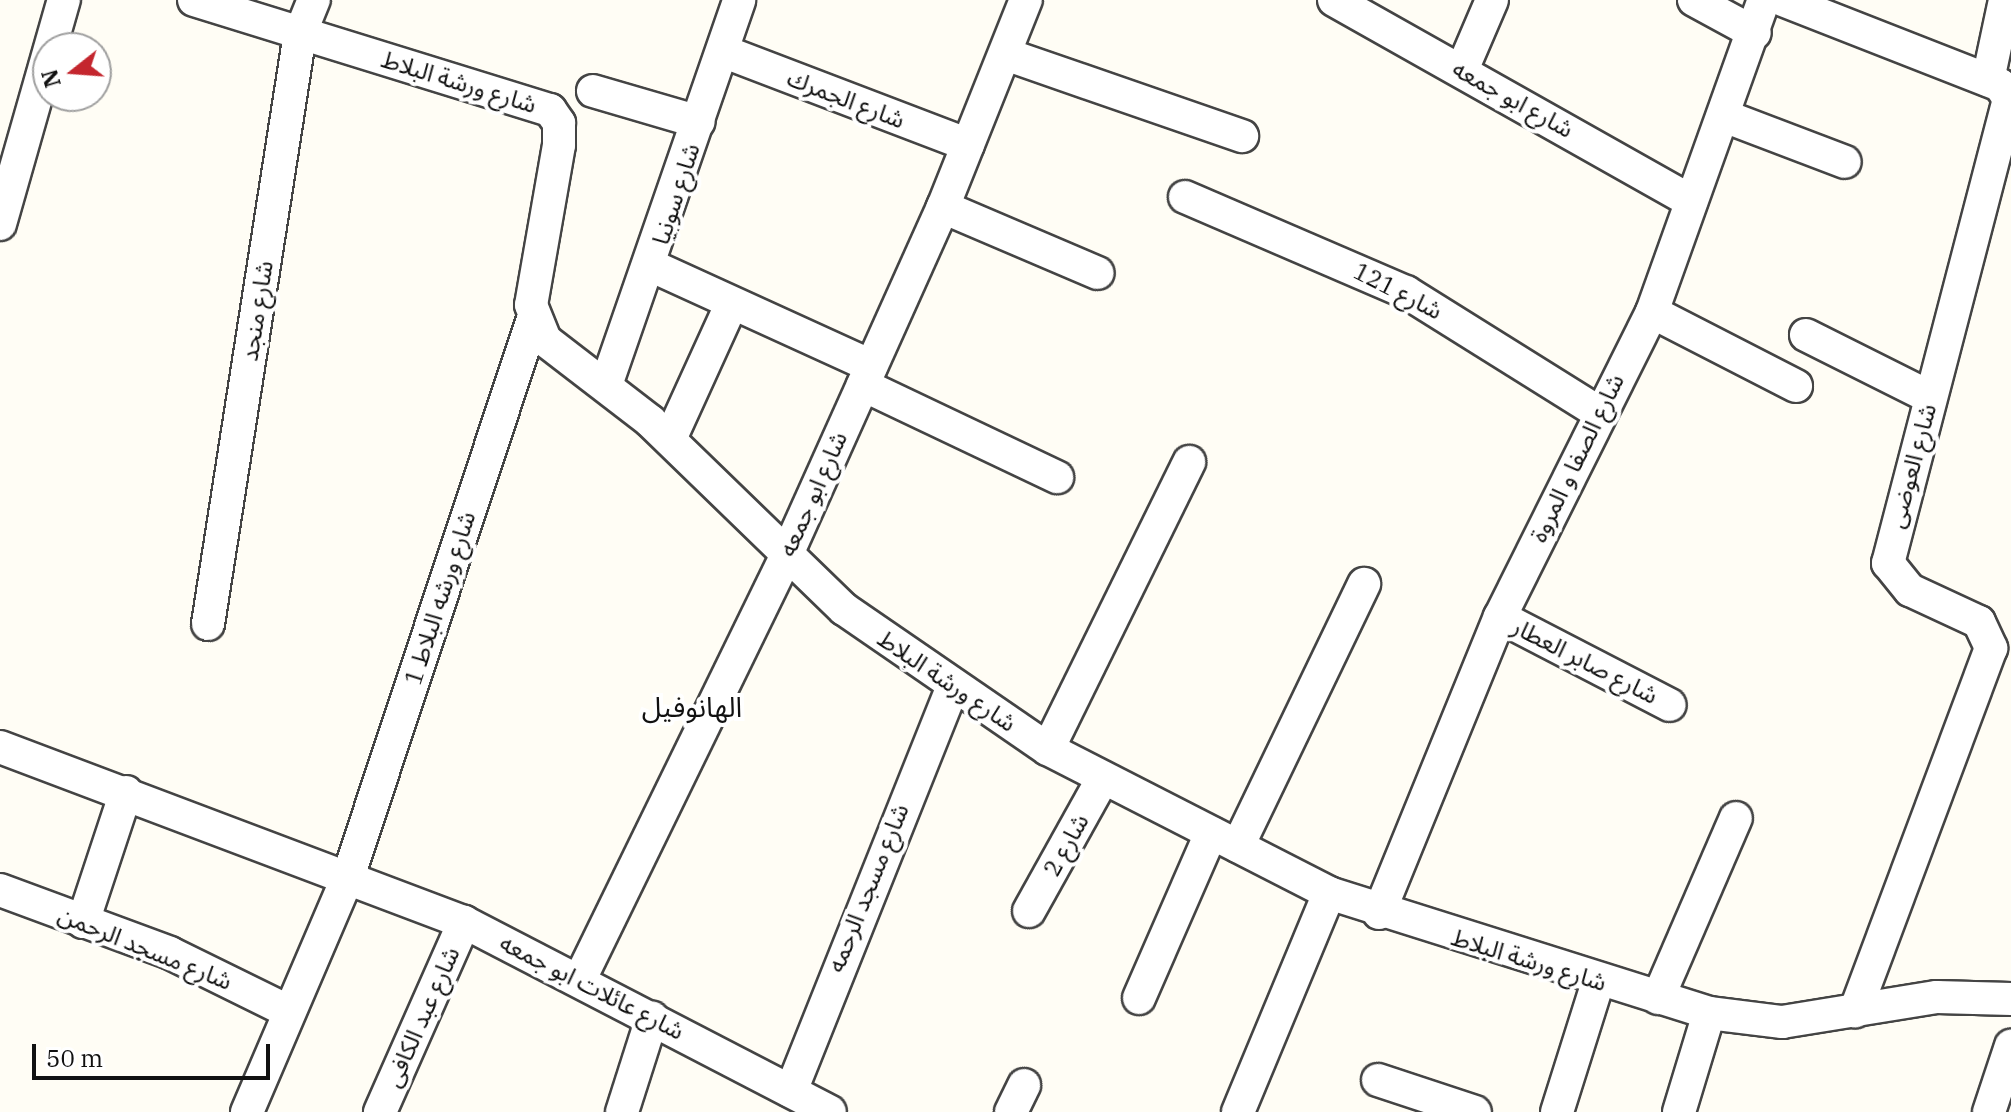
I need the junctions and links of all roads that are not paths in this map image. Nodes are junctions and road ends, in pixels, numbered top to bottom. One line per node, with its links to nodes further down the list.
1 (64, 0): 27 (street)
2 (194, 0): 13 (street, شارع ورشة البلاط)
3 (314, 0): 13 (street, شارع منجد)
4 (739, 0): 14 (street, شارع سونيا)
5 (1026, 0): 15 (street, شارع ابو جمعه)
6 (1334, 0): 16 (street, شارع ابو جمعه)
7 (1492, 0): 16 (street)
8 (1694, 0): 12 (street)
9 (1764, 0): 12 (street, شارع الصفا و المروة)
10 (1783, 0): 17 (street)
11 (2005, 0): 17 (street)
12 (1755, 33): 19 (street, شارع الصفا و المروة)
13 (300, 34): 32 (street, شارع ورشة البلاط); 45 (street, شارع منجد)
14 (725, 52): 20 (street, شارع سونيا); 22 (street, شارع الجمرك)
15 (1005, 54): 21 (street); 22 (street, شارع ابو جمعه)
16 (1462, 70): 25 (street, شارع ابو جمعه)
17 (1988, 80): 37 (street, شارع العوضى)
18 (593, 91): 20 (street)
19 (1724, 116): 23 (street); 25 (street, شارع الصفا و المروة)
20 (699, 122): 28 (street, شارع سونيا)
21 (1242, 136)
22 (968, 145): 26 (street, شارع ابو جمعه)
23 (1845, 162)
24 (1185, 197): 38 (street, شارع 121)
25 (1691, 201): 31 (street, شارع الصفا و المروة)
26 (943, 207): 29 (street); 34 (street, شارع ابو جمعه)
27 (0, 224)
28 (652, 266): 30 (street); 35 (street, شارع سونيا)
29 (1098, 273)
30 (732, 303): 34 (street); 39 (street)
31 (1652, 312): 36 (street); 38 (street, شارع الصفا و المروة)
32 (532, 322): 35 (street, شارع ورشة البلاط); 55 (street, شارع ورشه البلاط 1)
33 (1806, 335): 37 (street)
34 (867, 376): 41 (street); 42 (street, شارع ابو جمعه)
35 (606, 385): 39 (street, شارع ورشة البلاط)
36 (1796, 386)
37 (1930, 397): 46 (street, شارع العوضى)
38 (1598, 412): 44 (street, شارع الصفا و المروة)
39 (670, 439): 42 (street, شارع ورشة البلاط)
40 (1189, 462): 50 (street)
41 (1057, 477)
42 (787, 554): 47 (street, شارع ورشة البلاط); 62 (street, شارع ابو جمعه)
43 (1364, 584): 54 (street)
44 (1500, 617): 48 (street, شارع صابر العطار); 59 (street, شارع الصفا و المروة)
45 (208, 624)
46 (2001, 642): 68 (street, شارع العوضى)
47 (952, 688): 50 (street, شارع ورشة البلاط); 73 (street, شارع مسجد الرحمه)
48 (1670, 705)
49 (0, 747): 52 (street, شارع عائلات ابو جمعه)
50 (1048, 749): 51 (street, شارع ورشة البلاط)
51 (1103, 778): 54 (street, شارع ورشة البلاط); 58 (street, شارع 2)
52 (126, 792): 55 (street, شارع عائلات ابو جمعه); 60 (street)
53 (1736, 818): 65 (street)
54 (1224, 840): 57 (street, شارع ورشة البلاط); 64 (street)
55 (349, 874): 61 (street, شارع عائلات ابو جمعه); 67 (street, شارع ورشه البلاط 1)
56 (0, 890): 60 (street, شارع مسجد الرحمن)
57 (1329, 893): 59 (street, شارع ورشة البلاط); 78 (street)
58 (1029, 911)
59 (1379, 913): 63 (street, شارع ورشة البلاط)
60 (83, 922): 67 (street, شارع مسجد الرحمن)
61 (464, 922): 62 (street, شارع عائلات ابو جمعه); 75 (street, شارع عبد الكافى)
62 (580, 979): 70 (street, شارع عائلات ابو جمعه)
63 (1598, 982): 65 (street, شارع ورشة البلاط); 80 (street)
64 (1139, 998)
65 (1658, 998): 69 (street, شارع ورشة البلاط)
66 (2011, 999): 68 (street, شارع ورشة البلاط)
67 (288, 1011): 74 (street, شارع ورشه البلاط 1)
68 (1855, 1011): 69 (street, شارع ورشة البلاط)
69 (1709, 1013): 81 (street)
70 (652, 1018): 73 (street, شارع عائلات ابو جمعه); 76 (street)
71 (2011, 1046): 82 (street)
72 (1378, 1080): 79 (street)
73 (791, 1091): 77 (street, شارع عائلات ابو جمعه)
74 (247, 1112)
75 (380, 1112)
76 (622, 1112)
77 (830, 1112)
78 (1238, 1112)
79 (1475, 1112)
80 (1557, 1112)
81 (1679, 1112)
82 (1989, 1112)

